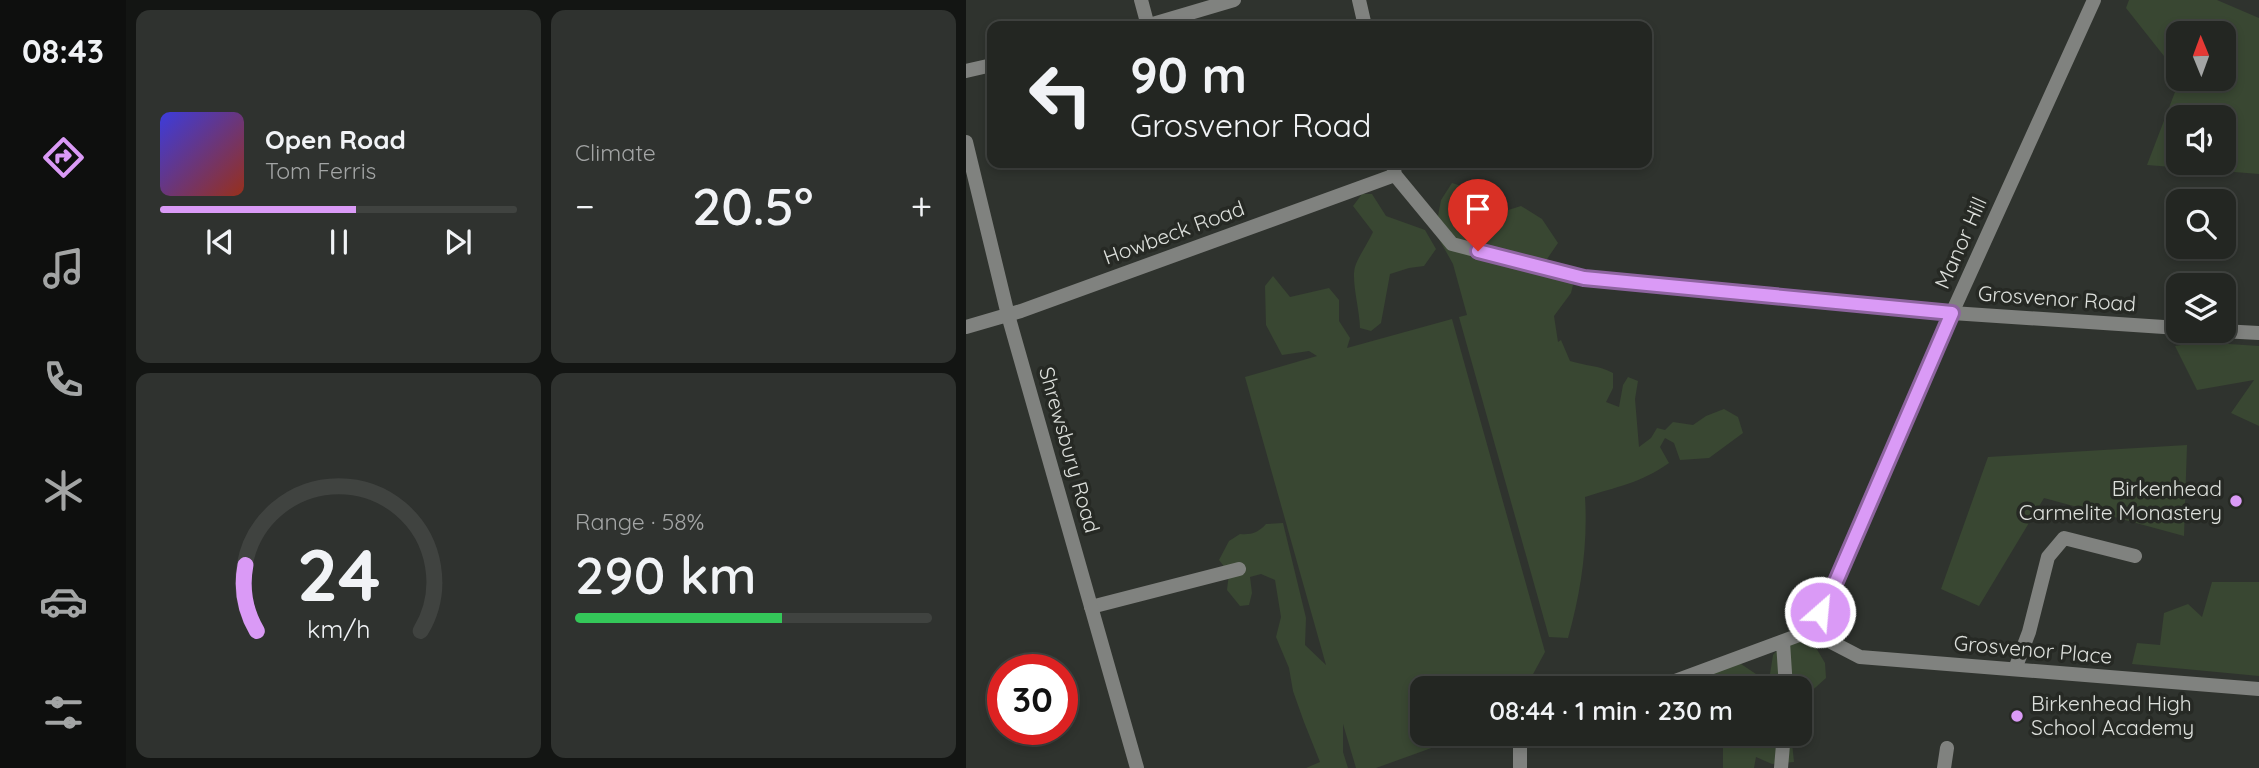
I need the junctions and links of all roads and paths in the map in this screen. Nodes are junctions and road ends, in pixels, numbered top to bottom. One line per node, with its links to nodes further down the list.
1 (1141, 0): 5 (street)
2 (1234, 0): 6 (street)
3 (1359, 0): 7 (street)
4 (2094, 0): 12 (street, Manor Hill)
5 (1146, 21)
6 (1164, 21)
7 (1363, 21)
8 (987, 66): 9 (street)
9 (966, 71)
10 (966, 142): 13 (street, Shrewsbury Road)
11 (1394, 169): 12 (street, Grosvenor Road); 13 (street, Howbeck Road)
12 (1952, 313): 15 (street, Grosvenor Road); 21 (street, Manor Hill)
13 (1008, 315): 14 (street, Howbeck Road); 20 (street, Shrewsbury Road)
14 (966, 327)
15 (2166, 327)
16 (2236, 332): 17 (street)
17 (2259, 333)
18 (2135, 556): 23 (street)
19 (1240, 569): 20 (street)
20 (1091, 607): 30 (street, Shrewsbury Road)
21 (1810, 631): 22 (street); 23 (street, Grosvenor Place)
22 (1783, 642): 24 (street); 25 (street)
23 (2015, 669): 26 (street, Grosvenor Place)
24 (1689, 676)
25 (1785, 676)
26 (2259, 689)
27 (1520, 746): 31 (street)
28 (1783, 746): 32 (street)
29 (1947, 748): 33 (street)
30 (1137, 768)
31 (1520, 768)
32 (1781, 768)
33 (1944, 768)

